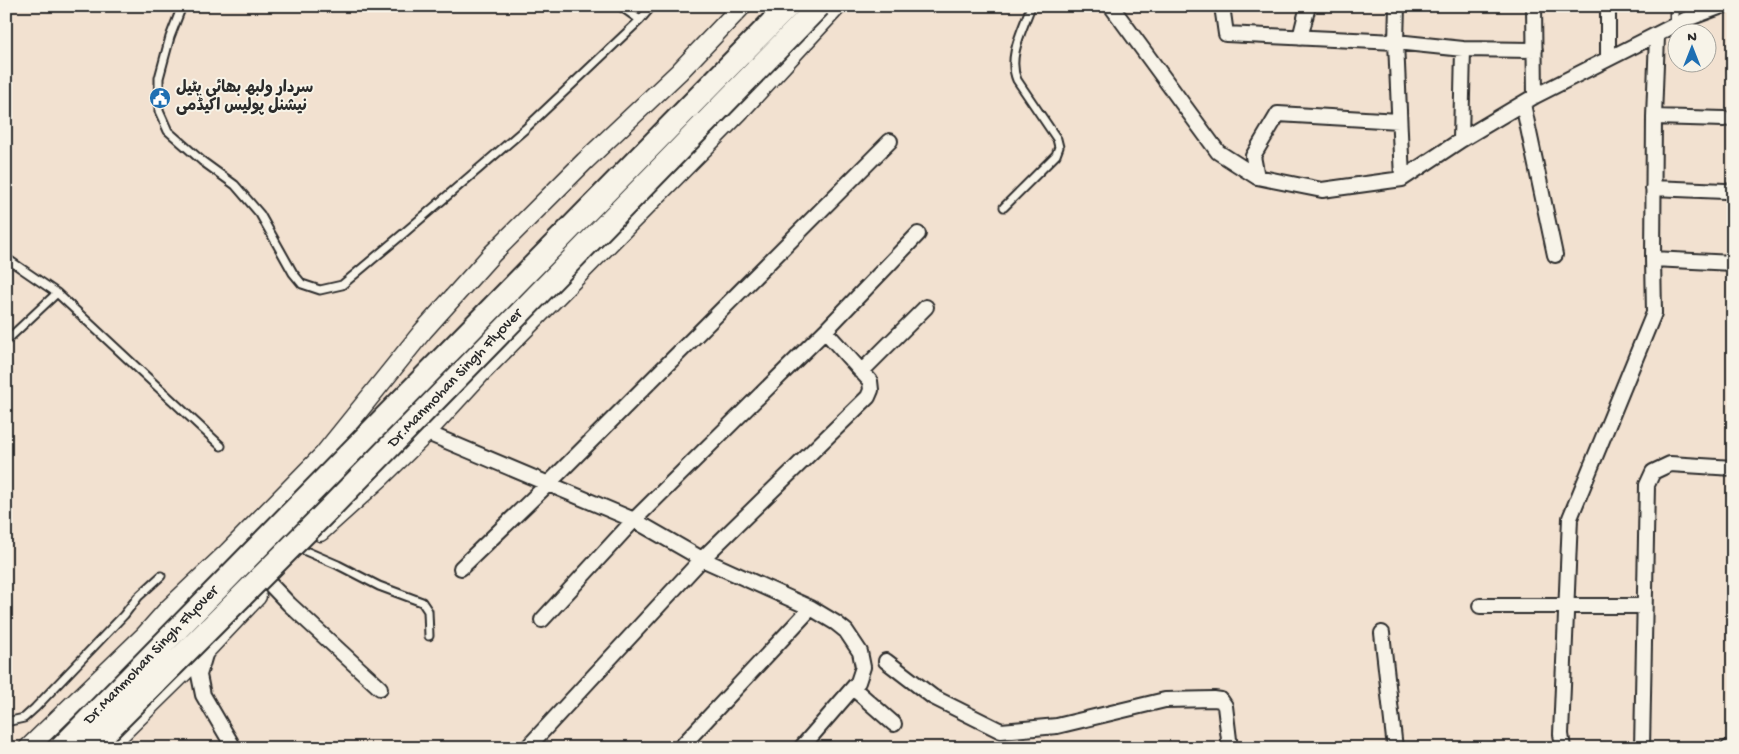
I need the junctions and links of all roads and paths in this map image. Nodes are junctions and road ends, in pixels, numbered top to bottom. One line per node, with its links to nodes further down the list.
1 (182, 6): 17 (lane)
2 (620, 6): 17 (lane)
3 (652, 6): 17 (lane)
4 (742, 6): 49 (street)
5 (788, 6): 77 (highway, Dr.Manmohan Singh Flyover, bridge)
6 (819, 6): 78 (highway, Dr.Manmohan Singh Flyover, bridge)
7 (837, 6): 50 (street)
8 (1031, 6): 38 (lane)
9 (1111, 6): 34 (street)
10 (1222, 6): 22 (street)
11 (1308, 6): 22 (street)
12 (1397, 6): 23 (street)
13 (1534, 6): 25 (street)
14 (1608, 6): 26 (street)
15 (1674, 6): 18 (lane)
16 (1722, 6): 19 (street)
17 (640, 20)
18 (1674, 22)
19 (1681, 22)
20 (1666, 31): 21 (street)
21 (1657, 36): 26 (street); 29 (street)
22 (1300, 38): 23 (street)
23 (1396, 42): 24 (street); 31 (street)
24 (1463, 49): 25 (street); 32 (street)
25 (1535, 50): 27 (street)
26 (1608, 59): 27 (street)
27 (1535, 96): 28 (street)
28 (1523, 104): 32 (street); 40 (street)
29 (1654, 117): 30 (street); 36 (street)
30 (1724, 119)
31 (1399, 121): 34 (street); 35 (street)
32 (1461, 140): 35 (street)
33 (890, 141): 53 (street)
34 (1257, 177): 35 (street)
35 (1402, 179)
36 (1653, 188): 37 (street); 42 (street)
37 (1725, 191)
38 (1004, 207)
39 (918, 234): 46 (street)
40 (1555, 255)
41 (6, 258): 44 (lane)
42 (1653, 259): 43 (street); 60 (street)
43 (1733, 263)
44 (57, 293): 47 (lane); 51 (lane)
45 (926, 306): 48 (street)
46 (825, 331): 48 (street); 54 (street)
47 (6, 340)
48 (861, 372): 56 (street)
49 (365, 403): 50 (street); 63 (street)
50 (426, 433): 53 (street); 55 (street)
51 (221, 446)
52 (1733, 468): 62 (street)
53 (550, 483): 54 (street); 57 (street)
54 (634, 520): 56 (street); 65 (street)
55 (301, 549): 59 (street); 67 (lane)
56 (702, 559): 64 (street); 81 (street)
57 (461, 568)
58 (161, 576): 72 (lane)
59 (269, 583): 68 (street); 70 (street)
60 (1566, 605): 61 (street); 62 (street); 85 (street)
61 (1480, 606)
62 (1644, 606): 86 (street)
63 (169, 608): 68 (street); 76 (street)
64 (810, 608): 71 (street); 82 (street)
65 (542, 620)
66 (1382, 633): 84 (street)
67 (429, 636)
68 (207, 648): 79 (street); 80 (street)
69 (886, 661): 83 (street)
70 (380, 688)
71 (853, 688): 73 (street); 74 (street)
72 (6, 722)
73 (894, 724)
74 (803, 747)
75 (1733, 747): 87 (street)
76 (28, 748)
77 (61, 748)
78 (90, 748)
79 (106, 748)
80 (234, 748)
81 (526, 748)
82 (680, 748)
83 (1230, 748)
84 (1395, 748)
85 (1562, 748)
86 (1642, 748)
87 (1728, 748)

